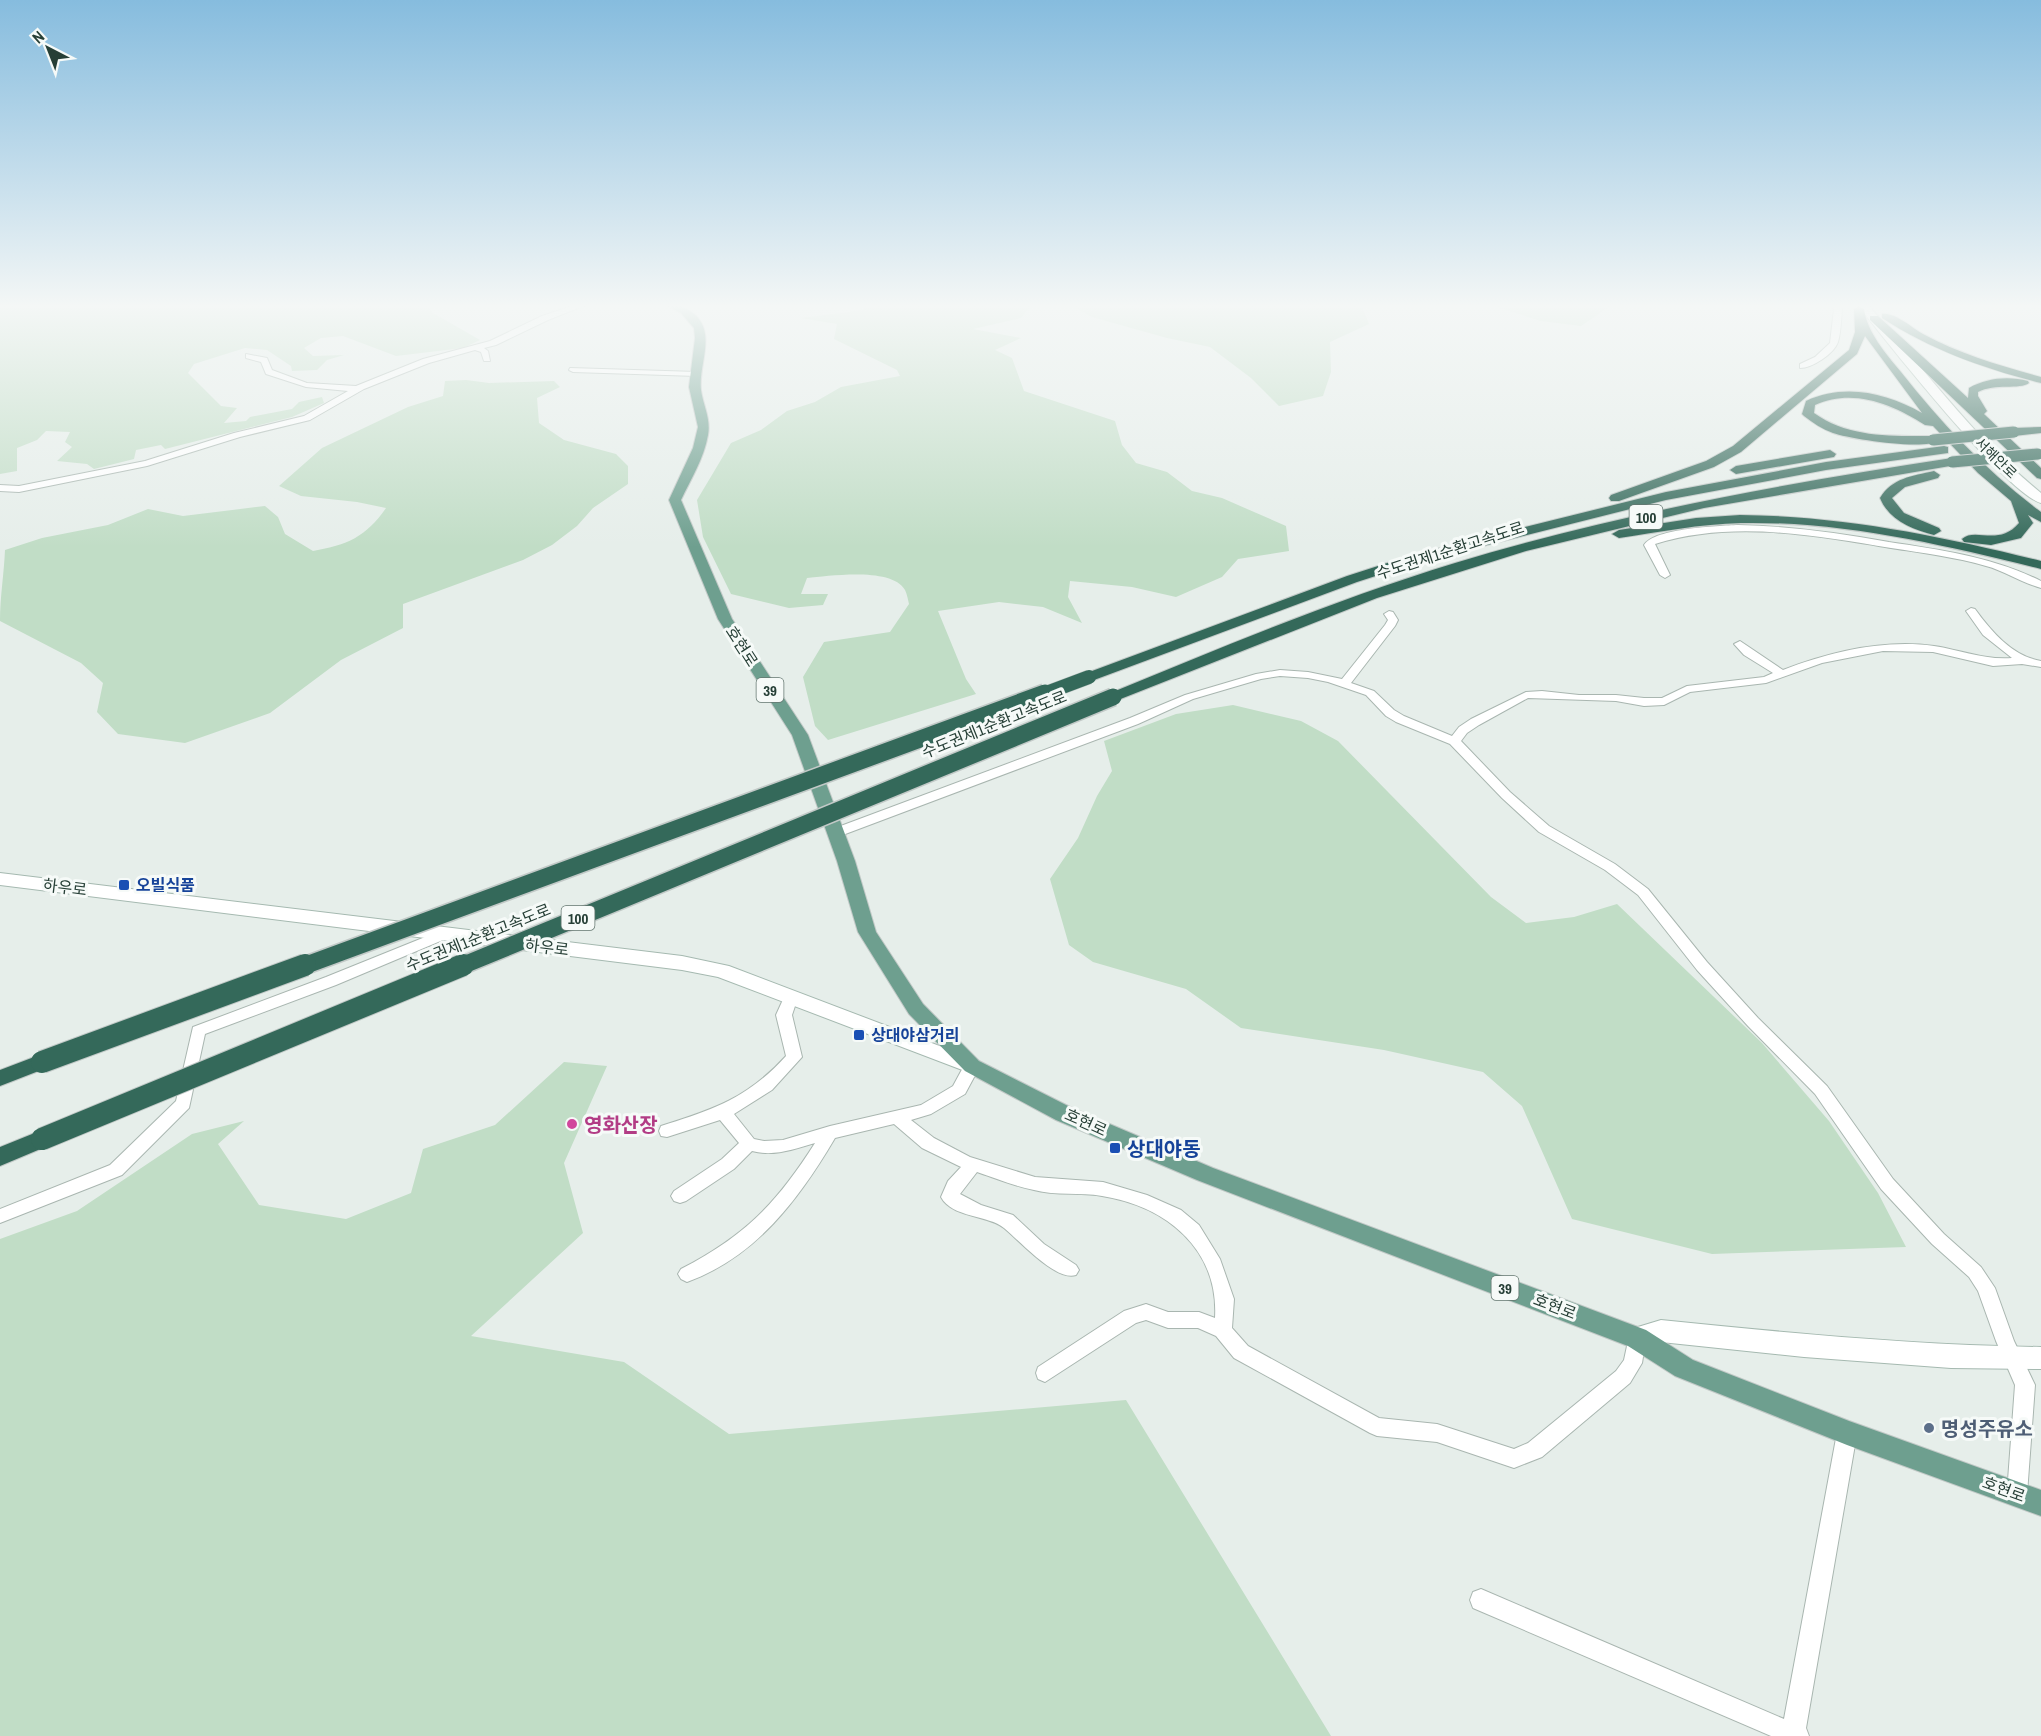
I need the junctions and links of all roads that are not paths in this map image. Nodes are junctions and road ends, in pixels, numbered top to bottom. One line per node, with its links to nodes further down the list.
1 (313, 385): 9 (street)
2 (366, 385): 9 (street)
3 (695, 385): 35 (main road, 호현로 / 39)
4 (1814, 385): 19 (highway)
5 (1903, 385): 12 (highway)
6 (1929, 385): 18 (street, 서해안로)
7 (1947, 385): 10 (highway)
8 (1984, 385): 10 (highway)
9 (356, 389): 16 (street)
10 (1989, 423): 15 (highway)
11 (2041, 430): 12 (highway, bridge)
12 (1937, 435): 12 (highway); 17 (highway); 19 (highway)
13 (2040, 453): 14 (highway); 22 (highway, 수도권제1순환고속도로 / 100)
14 (1953, 468): 17 (highway); 21 (highway); 26 (highway, 수도권제1순환고속도로 / 100)
15 (2041, 475)
16 (0, 488)
17 (2013, 499): 20 (highway)
18 (2041, 499)
19 (1606, 501): 22 (highway)
20 (2041, 518)
21 (1605, 536): 23 (highway); 26 (highway)
22 (1414, 559): 40 (highway, 수도권제1순환고속도로 / 100, bridge)
23 (2041, 565)
24 (1665, 575): 25 (street)
25 (2041, 585)
26 (1348, 606): 46 (highway, 수도권제1순환고속도로 / 100, bridge)
27 (1971, 611): 30 (street)
28 (1389, 614): 33 (street)
29 (1740, 644): 32 (street)
30 (2022, 661): 31 (street); 32 (street)
31 (2041, 664)
32 (1782, 674): 34 (street)
33 (1344, 684): 34 (street); 35 (street)
34 (1454, 741): 54 (street)
35 (835, 833): 39 (main road, 호현로 / 39)
36 (0, 879): 37 (street, 하우로)
37 (445, 934): 38 (street, 하우로); 49 (street)
38 (791, 997): 39 (street, 하우로); 41 (street)
39 (972, 1066): 42 (street); 53 (main road, 호현로 / 39)
40 (0, 1078)
41 (724, 1113): 43 (street); 45 (street)
42 (898, 1118): 44 (street); 47 (street)
43 (667, 1131)
44 (830, 1132): 45 (street); 51 (street)
45 (750, 1143): 48 (street)
46 (0, 1157)
47 (973, 1165): 50 (street); 52 (street)
48 (680, 1196)
49 (0, 1216)
50 (1070, 1270)
51 (687, 1274)
52 (1223, 1330): 53 (street); 56 (street)
53 (1637, 1338): 54 (street); 57 (main road, 호현로 / 39)
54 (2013, 1358): 55 (street); 58 (street)
55 (2041, 1358)
56 (1045, 1373)
57 (1846, 1433): 58 (main road, 호현로 / 39); 61 (street)
58 (2017, 1494): 59 (main road, 호현로 / 39)
59 (2041, 1503)
60 (1481, 1600): 61 (street)
61 (1795, 1735)

